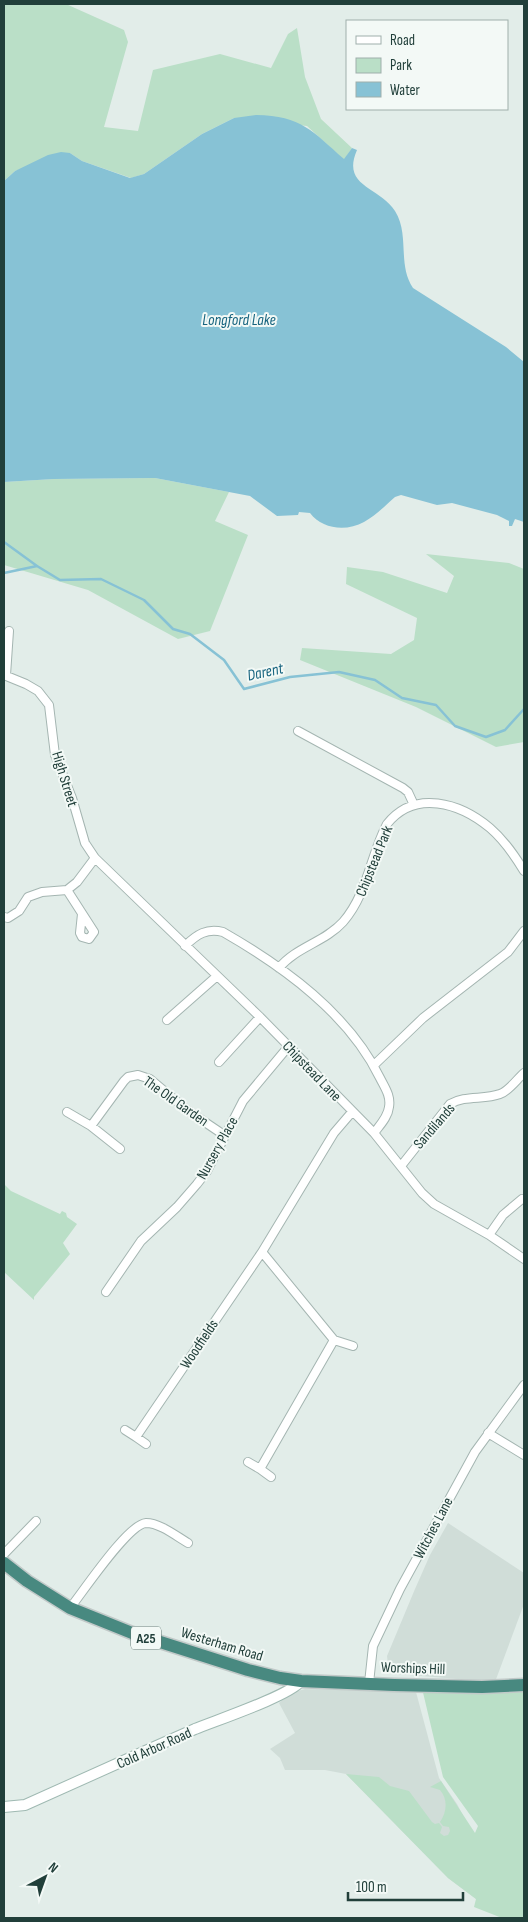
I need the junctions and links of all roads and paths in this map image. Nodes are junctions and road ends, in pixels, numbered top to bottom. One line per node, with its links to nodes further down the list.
1 (9, 632): 2 (street)
2 (5, 675): 5 (street, High Street)
3 (298, 731): 4 (street)
4 (414, 805): 7 (street, Chipstead Park); 13 (street, Chipstead Park)
5 (95, 858): 6 (street, High Street); 8 (street)
6 (106, 870): 12 (street, Chipstead Lane)
7 (524, 870)
8 (67, 890): 9 (street); 10 (street)
9 (82, 914)
10 (4, 917)
11 (524, 930): 19 (street)
12 (185, 946): 13 (street); 14 (street, Chipstead Lane)
13 (279, 968): 19 (street)
14 (217, 976): 15 (street, Chipstead Lane); 16 (street)
15 (260, 1017): 17 (street, Chipstead Lane); 18 (street)
16 (167, 1020)
17 (288, 1047): 22 (street, Chipstead Lane); 25 (street, Nursery Place)
18 (219, 1062)
19 (374, 1065): 24 (street)
20 (524, 1073): 27 (street, Sandilands)
21 (67, 1112): 23 (street)
22 (352, 1112): 24 (street, Chipstead Lane); 30 (street, Woodfields)
23 (92, 1126): 25 (street, The Old Garden); 26 (street)
24 (374, 1133): 27 (street, Chipstead Lane)
25 (224, 1135): 32 (street, Nursery Place)
26 (120, 1149)
27 (401, 1166): 29 (street, Chipstead Lane)
28 (522, 1198): 29 (street)
29 (489, 1235): 31 (street, Chipstead Lane)
30 (262, 1252): 33 (street); 38 (street, Woodfields)
31 (524, 1259)
32 (106, 1292)
33 (334, 1340): 34 (street); 42 (street)
34 (353, 1346)
35 (524, 1386): 37 (street, Witches Lane)
36 (125, 1430): 38 (street)
37 (488, 1433): 40 (street); 50 (street, Witches Lane)
38 (136, 1437): 39 (street)
39 (146, 1444)
40 (524, 1455)
41 (248, 1462): 42 (street)
42 (260, 1469): 43 (street)
43 (271, 1477)
44 (36, 1520): 46 (street)
45 (188, 1543): 48 (street)
46 (4, 1554)
47 (4, 1563): 48 (highway, Westerham Road / A25)
48 (70, 1608): 49 (highway, Westerham Road / A25)
49 (302, 1681): 50 (highway, Worships Hill / A25); 52 (main road, Cold Arbor Road)
50 (369, 1683): 51 (highway, Worships Hill / A25)
51 (524, 1686)
52 (4, 1807)

